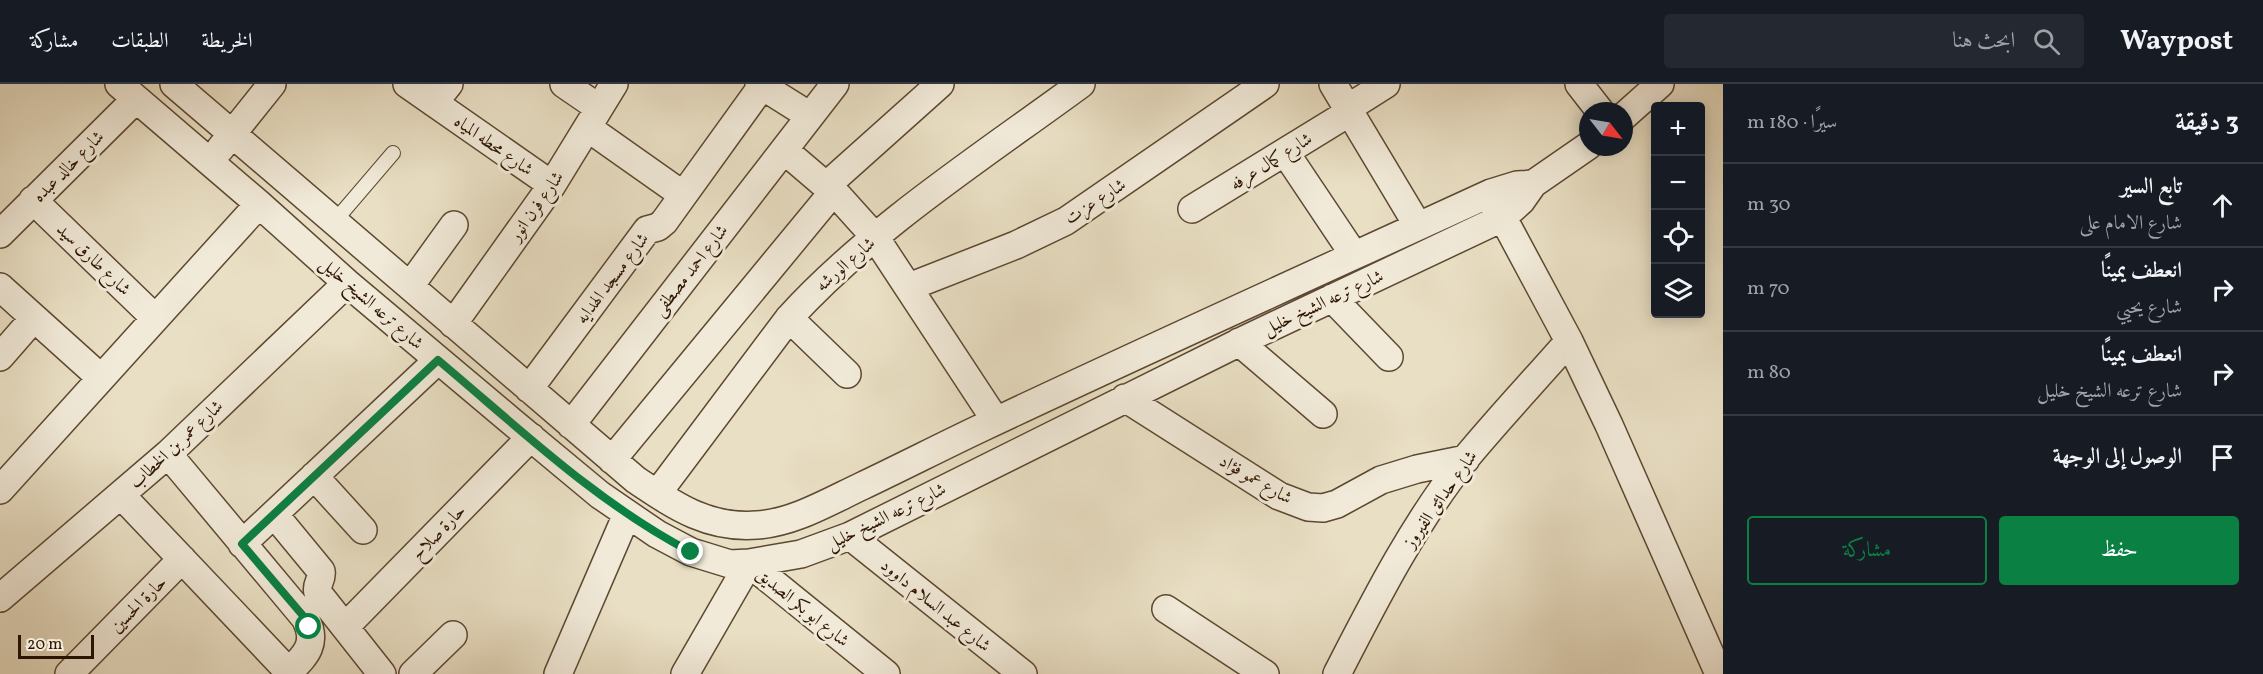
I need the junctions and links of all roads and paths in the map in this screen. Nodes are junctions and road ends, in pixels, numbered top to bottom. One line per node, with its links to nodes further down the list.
1 (174, 84): 22 (street, شارع ترعه الشيخ خليل)
2 (272, 84): 22 (street)
3 (407, 84): 16 (street, شارع محطه المياه)
4 (564, 84): 21 (street)
5 (614, 84): 21 (street, شارع فرن انور)
6 (835, 84): 20 (street, شارع احمد مصطفى)
7 (940, 84): 30 (street)
8 (1081, 84): 41 (street, شارع الورشه)
9 (1265, 84): 46 (street, شارع عزت)
10 (1333, 84): 19 (street)
11 (1386, 84): 19 (street, شارع كمال عرفه)
12 (1579, 84): 17 (street)
13 (1660, 84): 18 (street)
14 (760, 85): 20 (street); 32 (street, شارع مسجد الهدايه)
15 (127, 91): 27 (street, شارع ترعه الشيخ خليل); 33 (street, شارع خالد عبده)
16 (442, 94): 29 (street, شارع محطه المياه)
17 (1593, 102)
18 (1633, 108)
19 (1348, 110): 24 (street, شارع كمال عرفه); 39 (street)
20 (810, 116): 23 (street, شارع احمد مصطفى)
21 (593, 118): 29 (street, شارع فرن انور); 32 (street)
22 (233, 135): 27 (street); 37 (street, شارع ترعه الشيخ خليل)
23 (784, 150): 30 (street); 63 (street, شارع احمد مصطفى)
24 (1285, 152): 35 (street, شارع كمال عرفه); 42 (street)
25 (1579, 152): 28 (street, شارع ترعه الشيخ خليل)
26 (393, 153): 37 (lane)
27 (209, 162): 34 (street, شارع ترعه الشيخ خليل)
28 (1533, 184): 31 (street, شارع ترعه الشيخ خليل); 36 (street, شارع ترعه الشيخ خليل)
29 (552, 185): 51 (street, شارع فرن انور)
30 (830, 189): 41 (street); 67 (street)
31 (1491, 193): 36 (street); 39 (street, شارع ترعه الشيخ خليل)
32 (683, 195): 59 (street, شارع مسجد الهدايه)
33 (33, 200): 40 (street, شارع خالد عبده); 49 (street, شارع طارق سيد)
34 (259, 204): 43 (street, شارع ترعه الشيخ خليل); 49 (street)
35 (1192, 209)
36 (1502, 218): 47 (street, شارع ترعه الشيخ خليل); 52 (street)
37 (334, 222): 44 (street, شارع ترعه الشيخ خليل)
38 (454, 225): 44 (street)
39 (1418, 226): 42 (street, شارع ترعه الشيخ خليل)
40 (0, 234)
41 (875, 237): 46 (street); 50 (street, شارع الورشه)
42 (1354, 255): 62 (street, شارع ترعه الشيخ خليل)
43 (347, 283): 56 (street, شارع ترعه الشيخ خليل); 65 (street, شارع عمر بن الخطاب)
44 (410, 286): 51 (street, شارع ترعه الشيخ خليل)
45 (0, 287): 48 (street)
46 (909, 287): 62 (street)
47 (1332, 298): 53 (street, شارع ترعه الشيخ خليل); 55 (street)
48 (34, 318): 54 (street); 58 (street)
49 (155, 318): 58 (street)
50 (789, 318): 57 (street); 70 (street, شارع الورشه)
51 (453, 324): 59 (street, شارع ترعه الشيخ خليل)
52 (1569, 341): 66 (street, شارع حدائق الفيروز); 83 (street)
53 (1239, 342): 60 (street, شارع ترعه الشيخ خليل); 61 (street)
54 (0, 357)
55 (1389, 357)
56 (438, 360): 64 (street, شارع ترعه الشيخ خليل); 68 (street)
57 (847, 374)
58 (101, 378): 69 (street)
59 (529, 389): 63 (street, شارع ترعه الشيخ خليل)
60 (1125, 398): 66 (street, شارع عمو فؤاد); 75 (street, شارع ترعه الشيخ خليل)
61 (1323, 414)
62 (996, 421): 70 (street, شارع ترعه الشيخ خليل)
63 (571, 425): 67 (street, شارع ترعه الشيخ خليل)
64 (531, 437): 73 (street, شارع ترعه الشيخ خليل); 81 (street, حارة صلاح)
65 (168, 454): 71 (street, شارع عمر بن الخطاب); 76 (street)
66 (1466, 459): 93 (street, شارع حدائق الفيروز)
67 (612, 460): 70 (street, شارع ترعه الشيخ خليل)
68 (314, 476): 72 (street); 74 (street)
69 (0, 490)
70 (657, 494)
71 (121, 495): 77 (street); 79 (street, شارع عمر بن الخطاب)
72 (274, 514): 76 (street); 81 (street)
73 (627, 514): 78 (street, شارع ترعه الشيخ خليل); 89 (street)
74 (363, 530)
75 (850, 536): 78 (street, شارع ترعه الشيخ خليل); 91 (street, شارع عبد السلام داوود)
76 (242, 544): 84 (street)
77 (182, 560): 84 (street); 86 (street, حارة الحسين)
78 (749, 563): 85 (street, شارع ابو بكر الصديق); 90 (street)
79 (0, 598)
80 (1166, 609): 92 (street)
81 (345, 627): 87 (street)
82 (453, 635): 88 (street)
83 (1714, 640): 94 (street)
84 (297, 670)
85 (875, 670)
86 (69, 674)
87 (382, 674)
88 (413, 674)
89 (558, 674)
90 (685, 674)
91 (1023, 674)
92 (1265, 674)
93 (1337, 674)
94 (1719, 674)

